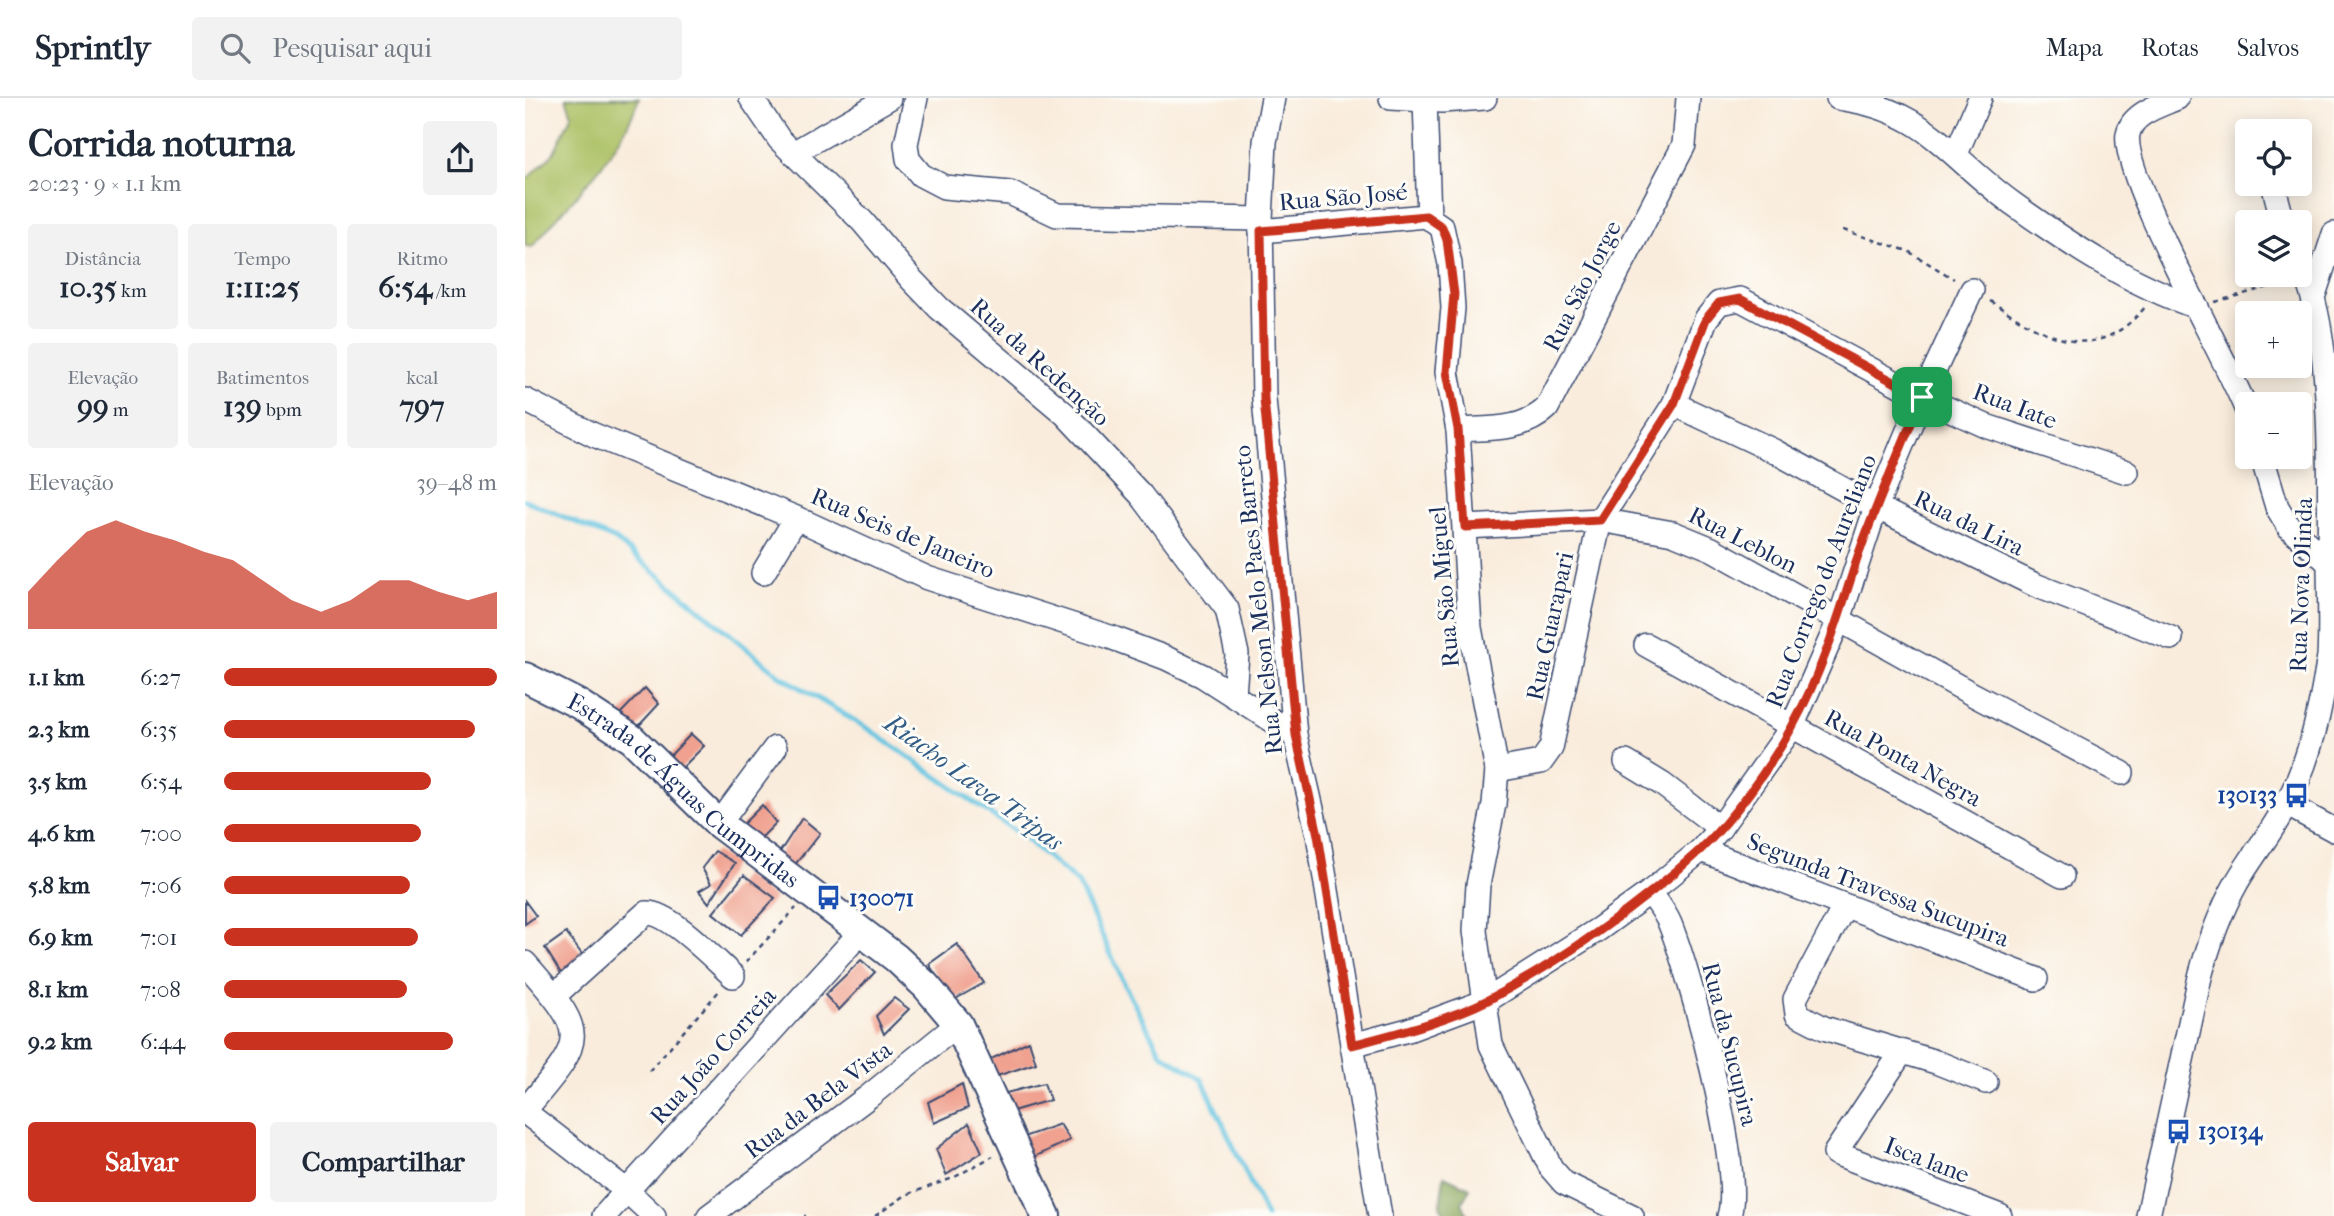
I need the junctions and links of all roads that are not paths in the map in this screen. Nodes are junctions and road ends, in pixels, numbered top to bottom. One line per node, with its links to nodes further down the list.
1 (751, 98): 12 (street, Rua da Redenção)
2 (888, 98): 12 (street)
3 (916, 98): 15 (street, Rua São José)
4 (1273, 98): 15 (street, Rua Nelson Melo Paes Barreto)
5 (1391, 98): 11 (street)
6 (1485, 98): 11 (street)
7 (1688, 98): 26 (street, Rua São Jorge)
8 (1838, 98): 13 (street)
9 (1980, 98): 13 (street)
10 (2177, 98): 21 (street)
11 (1425, 100): 14 (street)
12 (793, 153): 39 (street, Rua da Redenção)
13 (1956, 154): 21 (street)
14 (1429, 217): 15 (street, Rua São José); 26 (street, Rua São Miguel)
15 (1261, 225): 41 (street, Rua Nelson Melo Paes Barreto)
16 (2334, 234): 17 (street)
17 (2312, 270)
18 (2312, 287): 33 (street, Rua Nova Olinda)
19 (1972, 290): 23 (street, Rua Corrego do Aureliano)
20 (1740, 299): 23 (street, Rua Iate); 25 (street, Rua Guarapari)
21 (2197, 307): 22 (street)
22 (2239, 392)
23 (1922, 397): 28 (street, Rua Iate); 29 (street, Rua Corrego do Aureliano)
24 (525, 400): 30 (street, Rua Seis de Janeiro)
25 (1674, 404): 29 (street, Rua da Lira); 31 (street, Rua Guarapari)
26 (1458, 429): 32 (street, Rua São Miguel)
27 (2266, 469): 33 (street)
28 (2127, 472)
29 (1877, 507): 35 (street, Rua Corrego do Aureliano); 36 (street, Rua da Lira)
30 (796, 518): 34 (street); 39 (street, Rua Seis de Janeiro)
31 (1600, 520): 32 (street, Rua Leblon); 35 (street, Rua Leblon); 44 (street, Rua Guarapari)
32 (1465, 527): 44 (street, Rua São Miguel)
33 (2329, 563): 46 (street, Rua Nova Olinda)
34 (763, 573)
35 (1839, 620): 40 (street, Rua Corrego do Aureliano); 45 (street, Rua Leblon)
36 (2171, 638)
37 (1646, 645): 40 (street, Rua Ponta Negra)
38 (525, 677): 47 (main road, Estrada de Águas Cumpridas)
39 (1234, 695): 41 (street, Rua Seis de Janeiro)
40 (1792, 727): 48 (street, Rua Corrego do Aureliano); 51 (street, Rua Ponta Negra)
41 (1296, 735): 61 (street, Rua Nelson Melo Paes Barreto)
42 (775, 748): 47 (street)
43 (1626, 762): 48 (street)
44 (1497, 770): 59 (street, Rua São Miguel)
45 (2122, 773)
46 (2286, 804): 49 (street); 74 (street, Rua Nova Olinda)
47 (719, 824): 54 (main road, Estrada de Águas Cumpridas)
48 (1720, 828): 50 (street, Rua Corrego do Aureliano)
49 (2334, 830)
50 (1701, 850): 52 (street, Rua Corrego do Aureliano); 53 (street, Segunda Travessa Sucupira)
51 (2062, 876)
52 (1650, 892): 59 (street, Rua Corrego do Aureliano); 72 (street, Rua da Sucupira)
53 (1844, 907): 57 (street, Segunda Travessa Sucupira); 62 (street)
54 (861, 932): 60 (main road, Estrada de Águas Cumpridas); 65 (street, Rua João Correia)
55 (525, 963): 58 (street)
56 (733, 976): 58 (street)
57 (2036, 979)
58 (554, 996): 64 (street)
59 (1486, 1001): 61 (street, Rua Corrego do Aureliano); 71 (street, Rua São Miguel)
60 (958, 1024): 68 (street, Rua da Bela Vista); 69 (main road, Estrada de Águas Cumpridas)
61 (1352, 1045): 70 (street, Rua Nelson Melo Paes Barreto)
62 (1902, 1052): 63 (street); 73 (street, Isca lane)
63 (1986, 1082)
64 (525, 1111): 65 (street)
65 (627, 1191): 66 (street, Rua João Correia); 67 (street)
66 (604, 1216)
67 (654, 1216)
68 (709, 1216)
69 (1046, 1216)
70 (1380, 1216)
71 (1632, 1216)
72 (1729, 1216)
73 (2000, 1216)
74 (2148, 1216)

